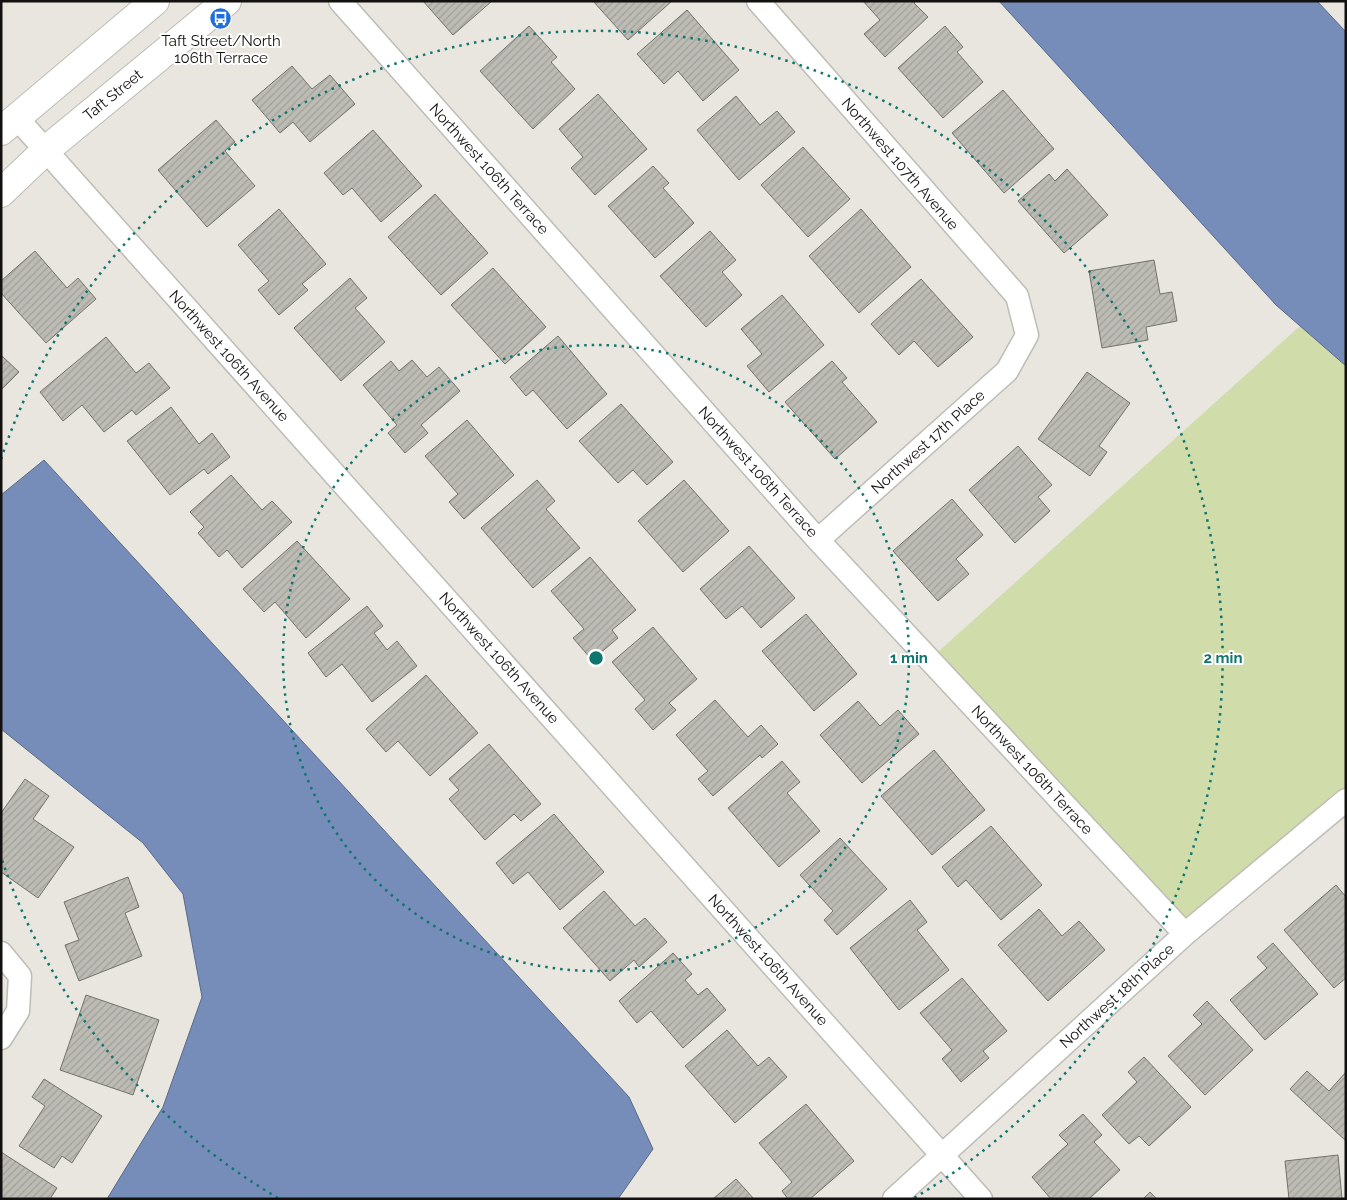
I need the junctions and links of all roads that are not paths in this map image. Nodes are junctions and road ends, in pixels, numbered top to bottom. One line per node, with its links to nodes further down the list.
1 (155, 1): 5 (street)
2 (227, 1): 6 (street, Taft Street)
3 (340, 1): 9 (street, Northwest 106th Terrace)
4 (758, 1): 8 (street, Northwest 107th Avenue)
5 (9, 124): 6 (street, Northwest 106th Avenue)
6 (46, 150): 7 (street, Taft Street); 14 (street, Northwest 106th Avenue)
7 (1, 193)
8 (1027, 334): 9 (street, Northwest 17th Place)
9 (818, 540): 11 (street, Northwest 106th Terrace)
10 (1346, 800): 11 (street, Northwest 18th Place)
11 (1185, 934): 14 (street, Northwest 18th Place)
12 (1, 953): 13 (street)
13 (1, 1038)
14 (942, 1155): 15 (street, Northwest 18th Place); 16 (street, Northwest 106th Avenue)
15 (894, 1199)
16 (981, 1199)

